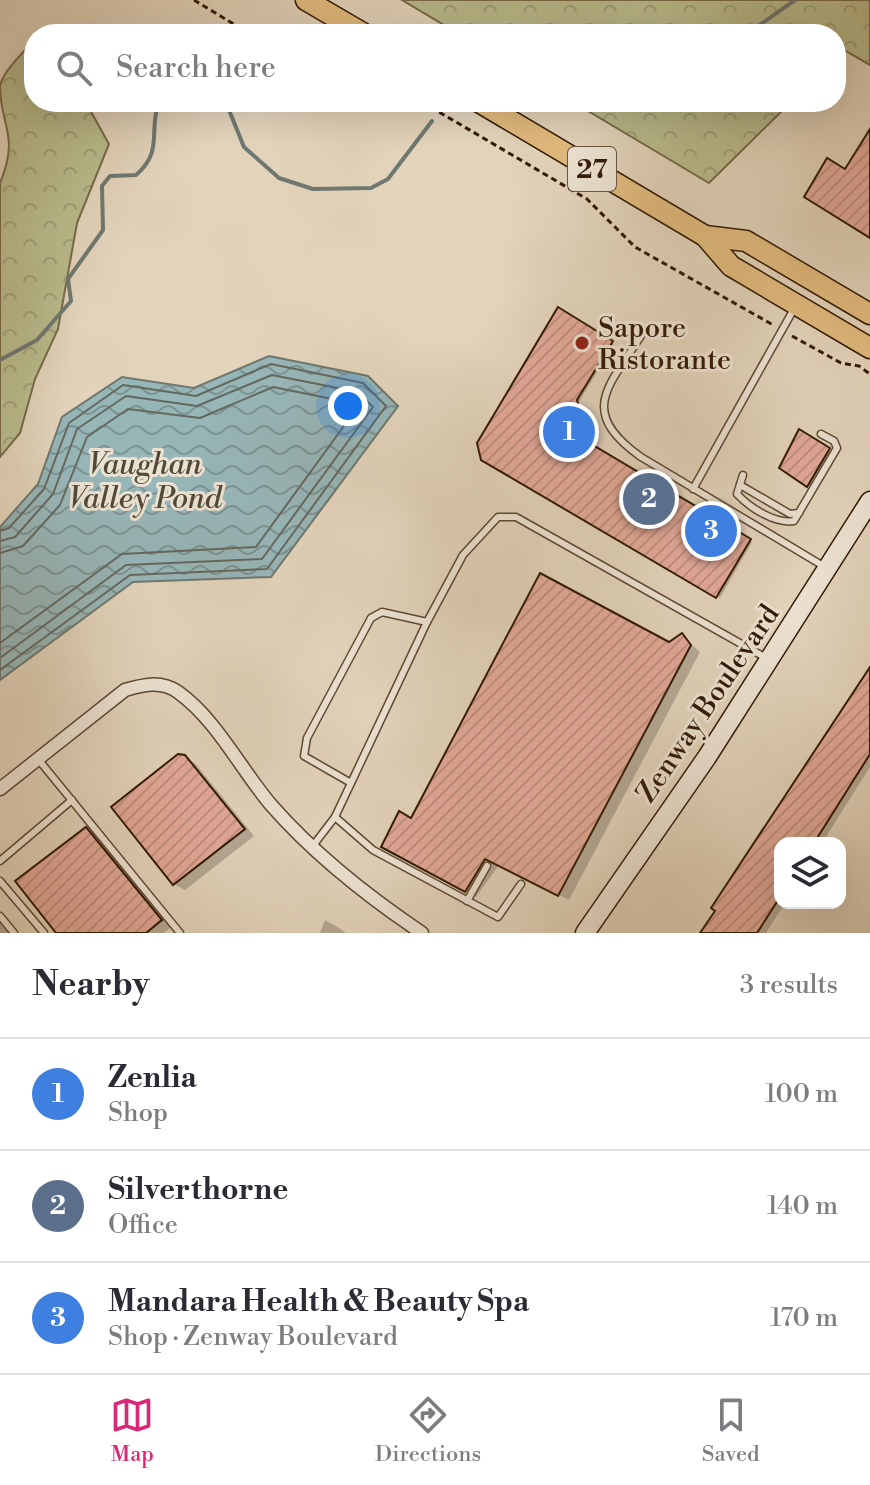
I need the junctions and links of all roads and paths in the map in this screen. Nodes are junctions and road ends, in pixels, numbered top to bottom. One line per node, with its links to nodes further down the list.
1 (194, 0): 3 (path)
2 (306, 0): 4 (main road)
3 (234, 24)
4 (347, 24)
5 (439, 112): 10 (path)
6 (496, 112): 7 (main road, 27)
7 (705, 236): 8 (main road, 27); 9 (main road, 27)
8 (796, 305): 10 (lane); 12 (main road, 27)
9 (870, 314)
10 (782, 330): 13 (path); 17 (lane)
11 (644, 331): 17 (lane)
12 (870, 348)
13 (870, 374)
14 (821, 434): 19 (lane)
15 (743, 475): 16 (lane)
16 (740, 485): 19 (lane); 19 (lane)
17 (693, 489): 20 (lane)
18 (870, 501): 20 (street, Zenway Boulevard)
19 (799, 513)
20 (829, 569): 22 (street, Zenway Boulevard)
21 (427, 622): 22 (lane); 24 (lane); 24 (lane)
22 (771, 660): 39 (street, Zenway Boulevard)
23 (38, 759): 25 (street); 26 (lane); 28 (street)
24 (351, 783): 27 (lane)
25 (0, 789)
26 (72, 800): 29 (lane); 37 (lane)
27 (335, 817): 28 (lane); 33 (lane)
28 (312, 847): 38 (street)
29 (0, 861)
30 (487, 866): 33 (lane)
31 (0, 881): 36 (lane)
32 (521, 884): 33 (lane)
33 (467, 901)
34 (0, 916): 35 (lane)
35 (14, 933)
36 (44, 933)
37 (180, 933)
38 (422, 933)
39 (585, 933)

